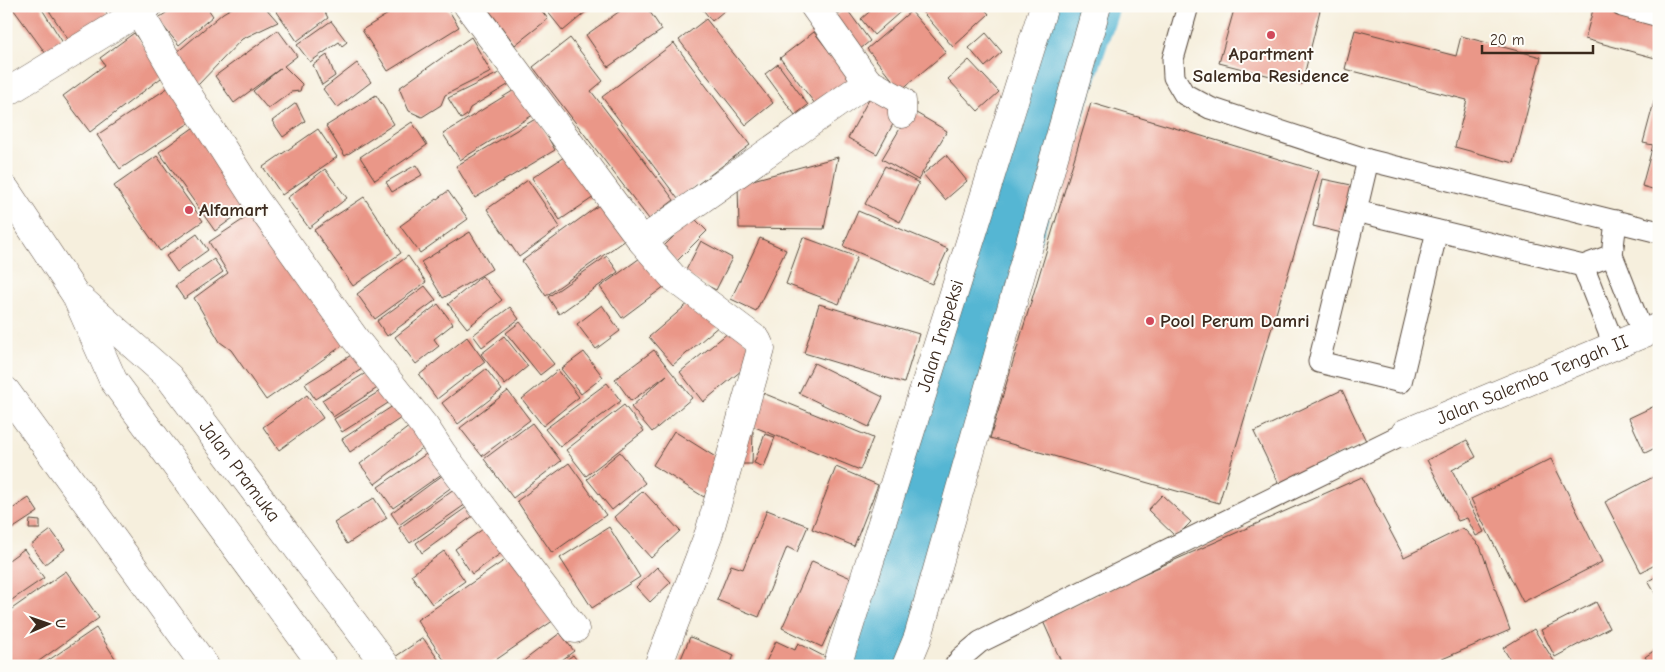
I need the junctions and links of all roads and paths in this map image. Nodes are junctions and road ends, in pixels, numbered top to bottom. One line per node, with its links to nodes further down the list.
1 (468, 6): 18 (street)
2 (814, 6): 9 (street)
3 (1044, 6): 31 (street, Jalan Inspeksi)
4 (1097, 6): 32 (street)
5 (1188, 6): 12 (lane)
6 (1622, 6): 8 (lane)
7 (143, 9): 10 (street); 26 (street)
8 (1659, 16)
9 (868, 82): 11 (street); 18 (street)
10 (6, 93)
11 (902, 114)
12 (1368, 160): 14 (lane); 15 (lane)
13 (6, 190): 21 (street, Jalan Pramuka)
14 (1356, 211): 16 (lane); 16 (lane)
15 (1616, 221): 17 (lane); 19 (lane)
16 (1437, 231): 20 (lane)
17 (1659, 232)
18 (651, 235): 30 (street)
19 (1612, 255): 20 (lane); 22 (lane)
20 (1583, 266): 23 (lane)
21 (75, 294): 28 (street, Jalan Pramuka); 29 (street, Jalan Pramuka)
22 (1651, 330): 23 (street, Jalan Salemba Tengah II)
23 (1614, 345): 25 (street, Jalan Salemba Tengah II)
24 (6, 391): 27 (street)
25 (1405, 433): 33 (lane)
26 (575, 629)
27 (205, 666)
28 (323, 666)
29 (386, 666)
30 (658, 666)
31 (837, 666)
32 (906, 666)
33 (956, 666)

